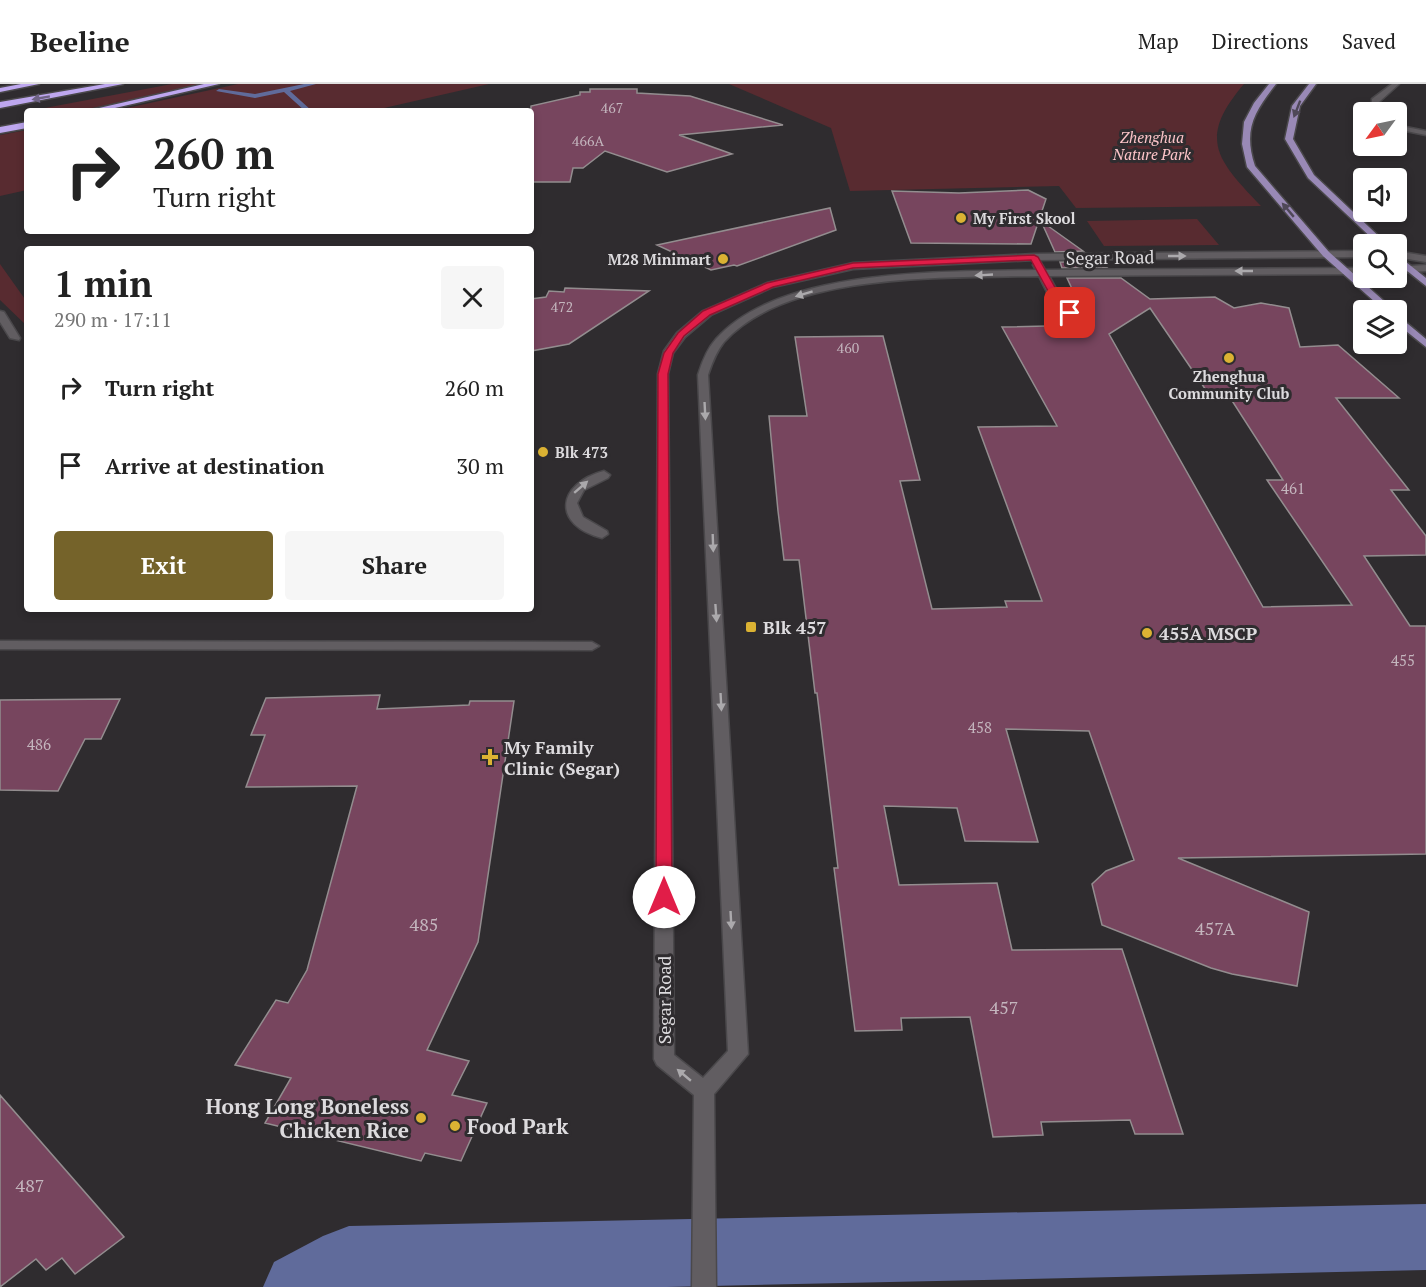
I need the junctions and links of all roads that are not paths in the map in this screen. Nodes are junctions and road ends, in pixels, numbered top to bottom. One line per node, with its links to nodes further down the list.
1 (35, 84): 7 (highway)
2 (119, 84): 9 (highway, one-way to 9)
3 (215, 84): 10 (highway)
4 (1273, 84): 16 (main road, one-way to 4)
5 (1313, 84): 15 (main road, one-way to 15)
6 (1396, 84): 8 (street)
7 (0, 90)
8 (1375, 102)
9 (0, 105)
10 (104, 108)
11 (24, 126): 12 (highway)
12 (0, 130)
13 (1407, 130): 14 (street)
14 (1425, 134)
15 (1372, 234)
16 (1326, 254): 17 (street, Segar Road); 20 (street, Segar Road, one-way to 16); 25 (main road)
17 (1353, 254)
18 (1407, 257): 19 (street)
19 (1426, 259)
20 (1038, 265): 25 (street, Segar Road, one-way to 20); 29 (street); 38 (street, Segar Road, one-way to 38); 38 (street, Segar Road, one-way to 20)
21 (1407, 266): 24 (main road)
22 (1426, 268): 24 (street)
23 (1407, 270): 24 (street)
24 (1412, 270): 27 (main road)
25 (1345, 272): 26 (street, Segar Road); 28 (main road)
26 (1353, 272)
27 (1426, 283)
28 (1377, 300)
29 (1078, 313)
30 (0, 314): 32 (street)
31 (1407, 327): 33 (main road)
32 (0, 338)
33 (1426, 344)
34 (604, 475): 35 (street, one-way to 34)
35 (602, 534)
36 (0, 645): 37 (street)
37 (592, 646)
38 (704, 1091): 39 (street)
39 (704, 1287)

